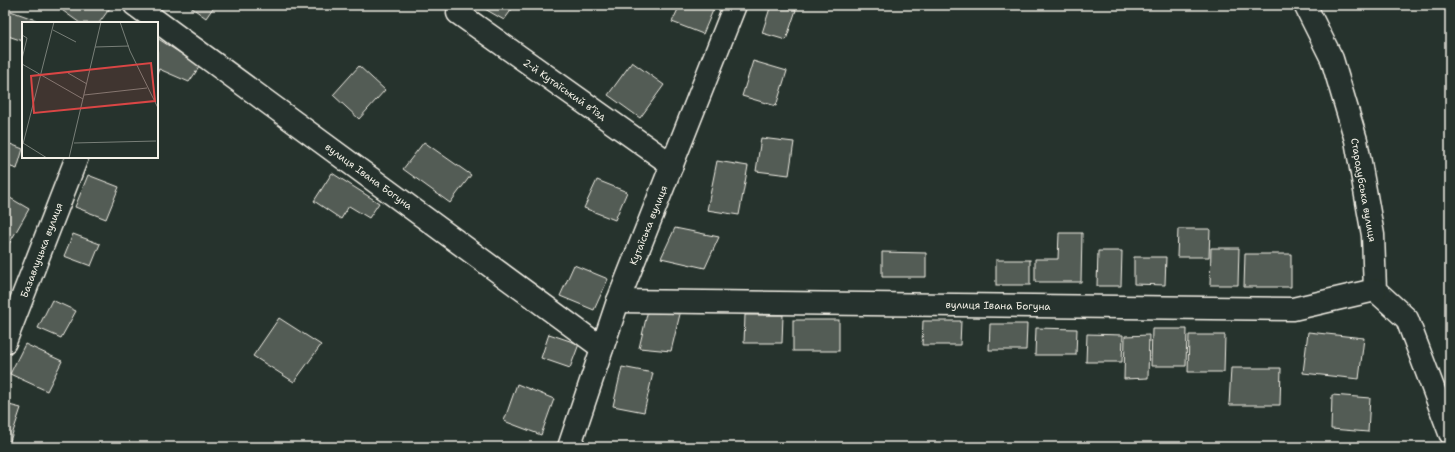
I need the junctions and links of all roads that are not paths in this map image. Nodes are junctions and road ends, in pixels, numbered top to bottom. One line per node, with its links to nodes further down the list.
1 (735, 5): 8 (street, Кутаїська вулиця)
2 (1305, 5): 9 (street, Стародубська вулиця)
3 (134, 10): 5 (street, вулиця Івана Богуна)
4 (458, 13): 8 (street, 2-й Кутаїський в’їзд)
5 (151, 22)
6 (158, 27): 12 (street, вулиця Івана Богуна)
7 (77, 158): 11 (street, Базавлуцька вулиця)
8 (672, 165): 10 (street, Кутаїська вулиця)
9 (1375, 290): 10 (street, вулиця Івана Богуна); 13 (street)
10 (618, 301): 12 (street, Кутаїська вулиця)
11 (5, 342)
12 (602, 348): 14 (street, Кутаїська вулиця)
13 (1450, 433)
14 (570, 447)

